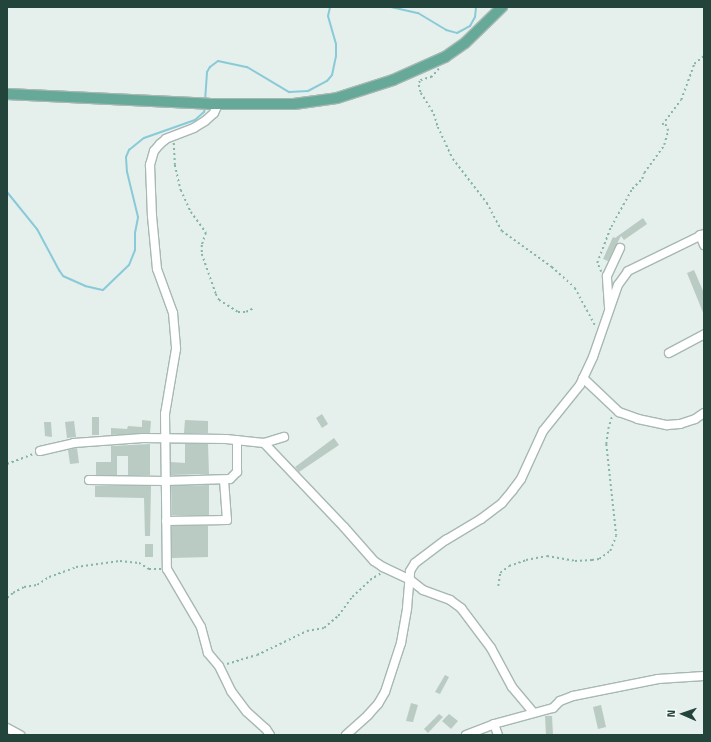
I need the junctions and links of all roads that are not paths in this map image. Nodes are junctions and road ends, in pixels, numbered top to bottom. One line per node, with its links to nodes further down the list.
1 (502, 7): 3 (main road)
2 (7, 94): 3 (main road)
3 (208, 104): 13 (street)
4 (702, 235): 5 (street); 7 (street)
5 (704, 245)
6 (620, 248): 7 (street)
7 (609, 310): 10 (street)
8 (704, 334): 9 (street)
9 (669, 353)
10 (583, 378): 11 (street); 21 (street)
11 (704, 413)
12 (284, 437): 15 (street)
13 (165, 438): 14 (street); 16 (street); 19 (street)
14 (236, 440): 15 (street); 18 (street)
15 (264, 443): 21 (street)
16 (40, 451)
17 (88, 480): 19 (street)
18 (224, 480): 19 (street); 20 (street)
19 (165, 481): 20 (street)
20 (166, 521): 27 (street)
21 (409, 579): 23 (street); 28 (street)
22 (704, 676): 23 (street)
23 (533, 712): 24 (street)
24 (494, 724): 29 (street); 30 (street)
25 (7, 728): 26 (street)
26 (20, 735)
27 (270, 735)
28 (346, 735)
29 (466, 735)
30 (498, 735)

